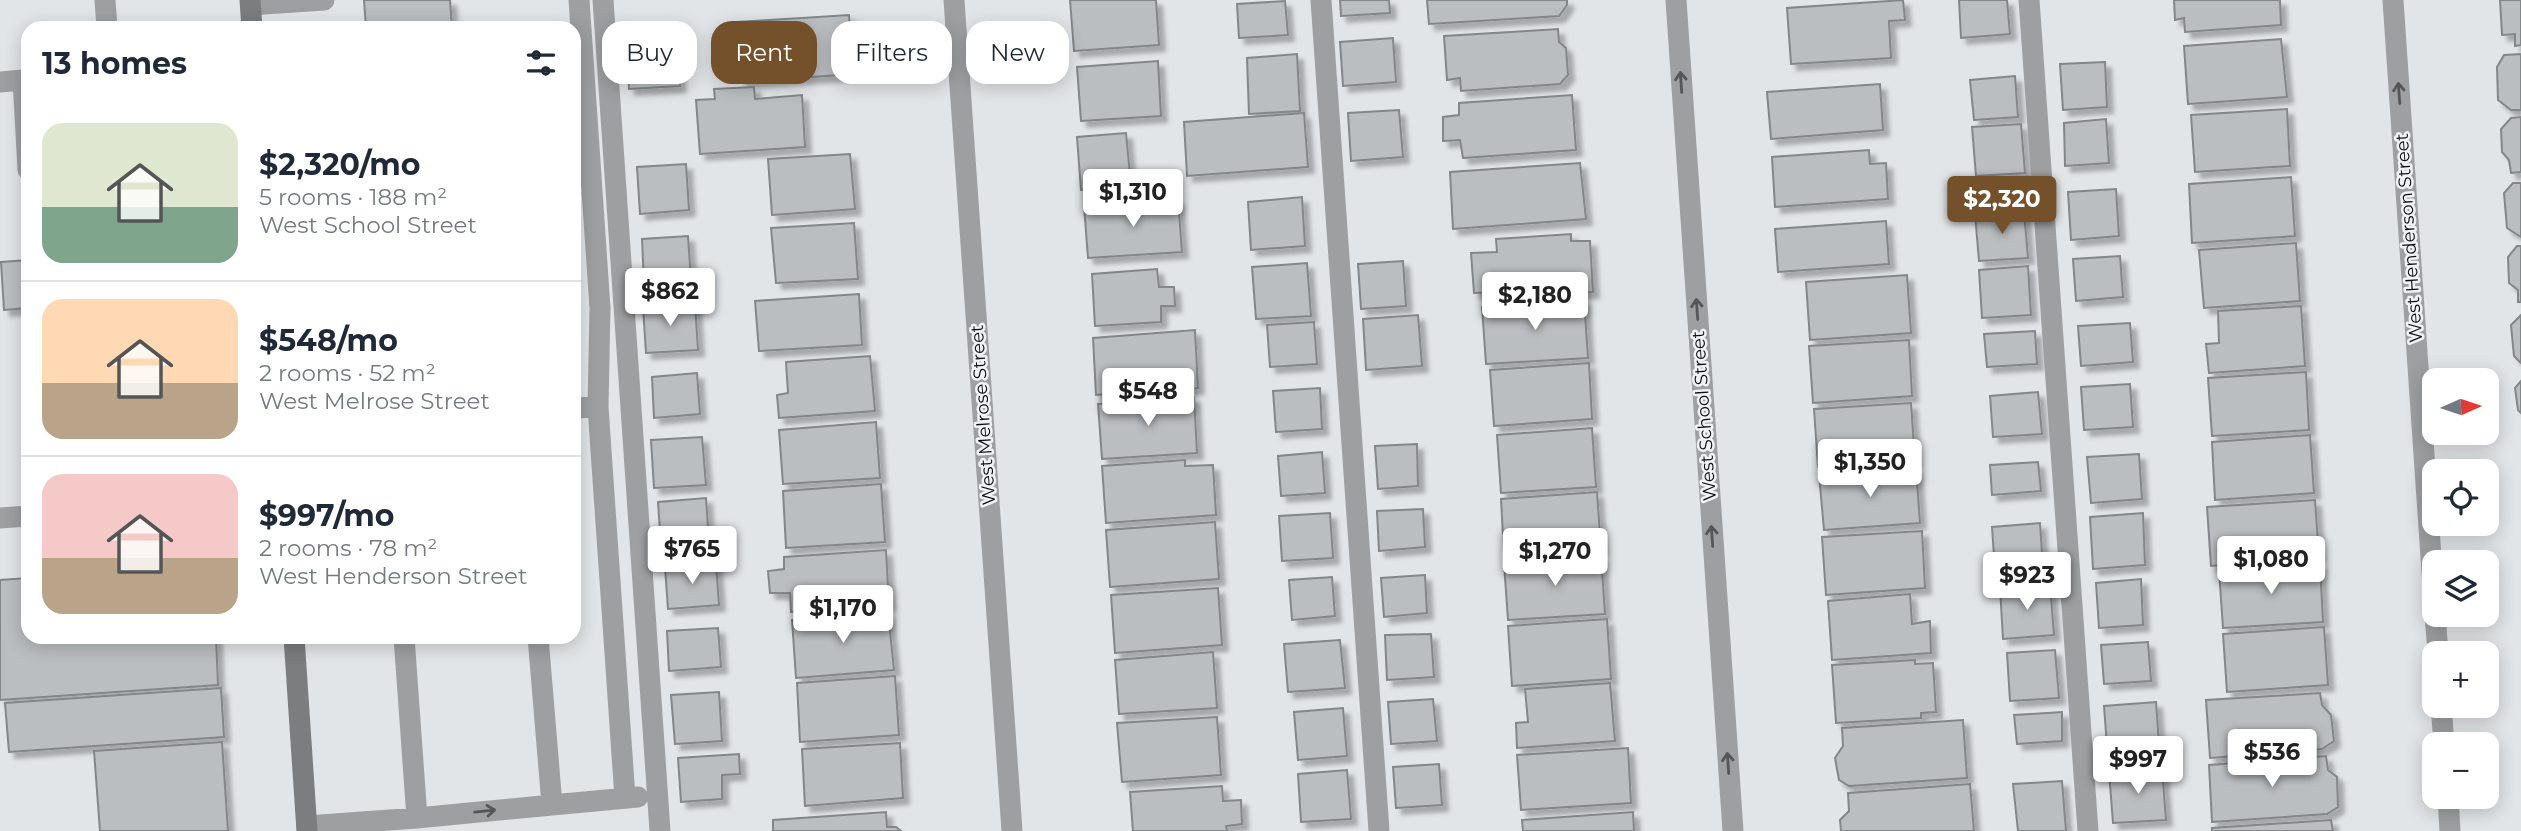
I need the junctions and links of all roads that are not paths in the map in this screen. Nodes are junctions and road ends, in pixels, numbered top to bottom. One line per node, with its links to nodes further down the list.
1 (105, 0): 11 (street)
2 (324, 0): 10 (street)
3 (579, 0): 13 (street)
4 (603, 0): 25 (street)
5 (954, 0): 32 (street, West Melrose Street)
6 (1321, 0): 33 (street)
7 (1676, 0): 34 (street, West School Street, one-way to 7)
8 (2029, 0): 35 (street)
9 (2393, 0): 21 (street, West Henderson Street, one-way to 9)
10 (251, 3): 12 (main road)
11 (106, 21)
12 (252, 21)
13 (580, 21)
14 (581, 29): 17 (street)
15 (21, 80): 16 (street)
16 (0, 82)
17 (598, 407): 18 (street); 26 (street)
18 (581, 408)
19 (21, 516): 20 (street)
20 (0, 518)
21 (2431, 550)
22 (294, 644): 30 (main road)
23 (405, 644): 29 (street)
24 (539, 644): 27 (street)
25 (657, 795): 26 (street); 31 (street)
26 (625, 798): 27 (street)
27 (552, 804): 29 (street, one-way to 27)
28 (2449, 809): 36 (street)
29 (417, 818): 30 (street)
30 (307, 828)
31 (660, 831)
32 (1012, 831)
33 (1379, 831)
34 (1733, 831)
35 (2088, 831)
36 (2450, 831)

